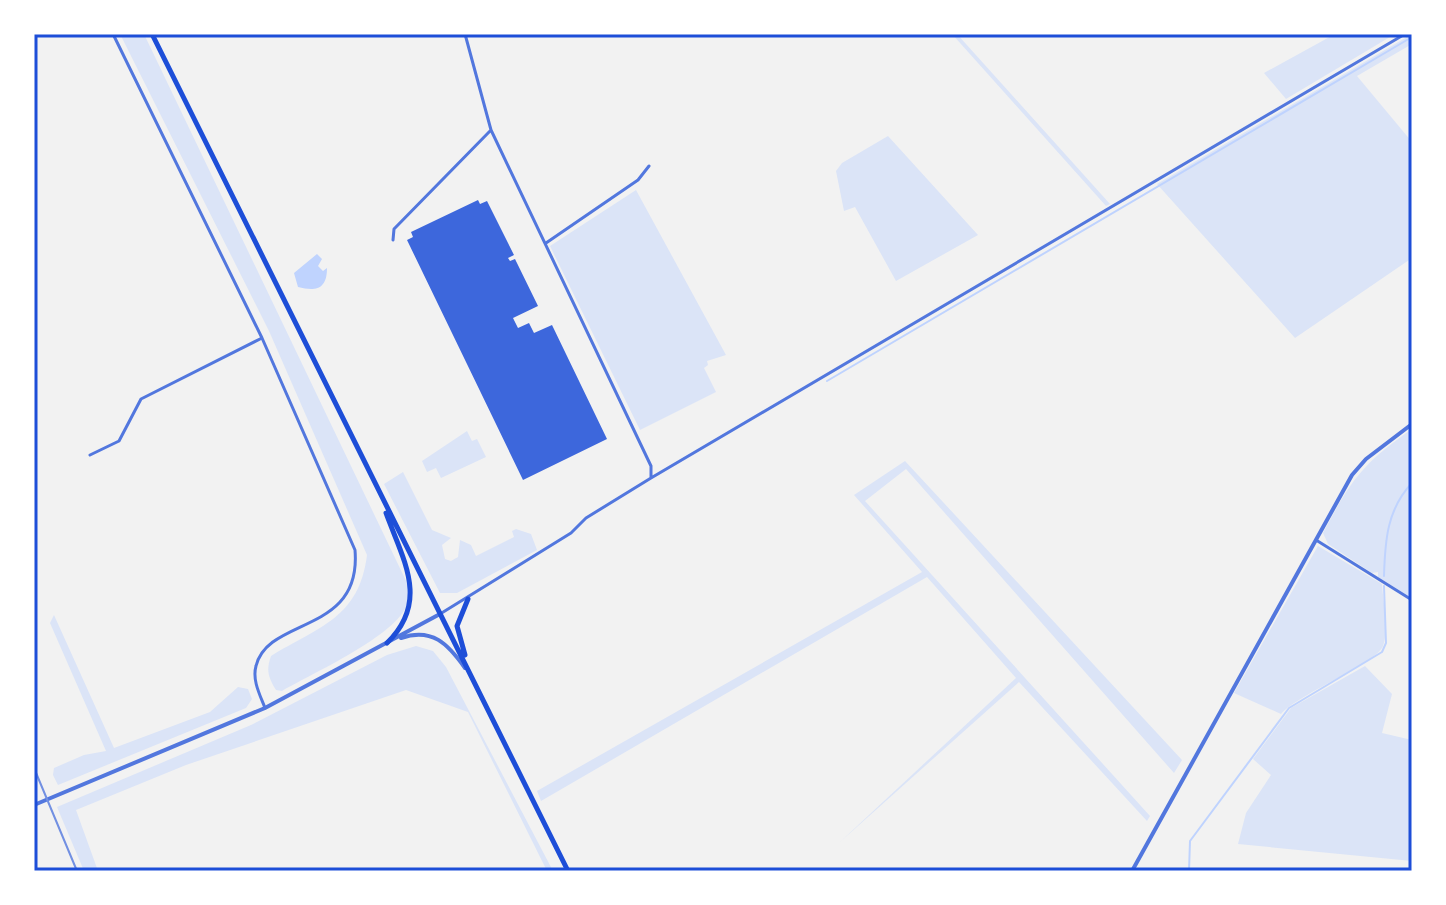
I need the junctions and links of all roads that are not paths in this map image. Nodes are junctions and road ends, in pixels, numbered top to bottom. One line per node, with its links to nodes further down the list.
1 (113, 34): 9 (street)
2 (152, 34): 13 (main road)
3 (465, 34): 5 (street)
4 (1405, 34): 12 (street)
5 (491, 130): 7 (street); 8 (street)
6 (649, 166): 8 (street)
7 (393, 240)
8 (546, 243): 12 (street)
9 (262, 338): 11 (street); 20 (street)
10 (1412, 424): 14 (street)
11 (90, 455)
12 (651, 478): 15 (street)
13 (380, 493): 17 (main road); 18 (main road)
14 (1316, 540): 16 (street); 23 (street)
15 (468, 599): 17 (street); 19 (main road)
16 (1412, 600)
17 (440, 614): 18 (street); 19 (main road)
18 (387, 643): 19 (street); 20 (street)
19 (473, 679): 22 (main road)
20 (265, 708): 21 (street)
21 (34, 805)
22 (568, 871)
23 (1132, 871)

